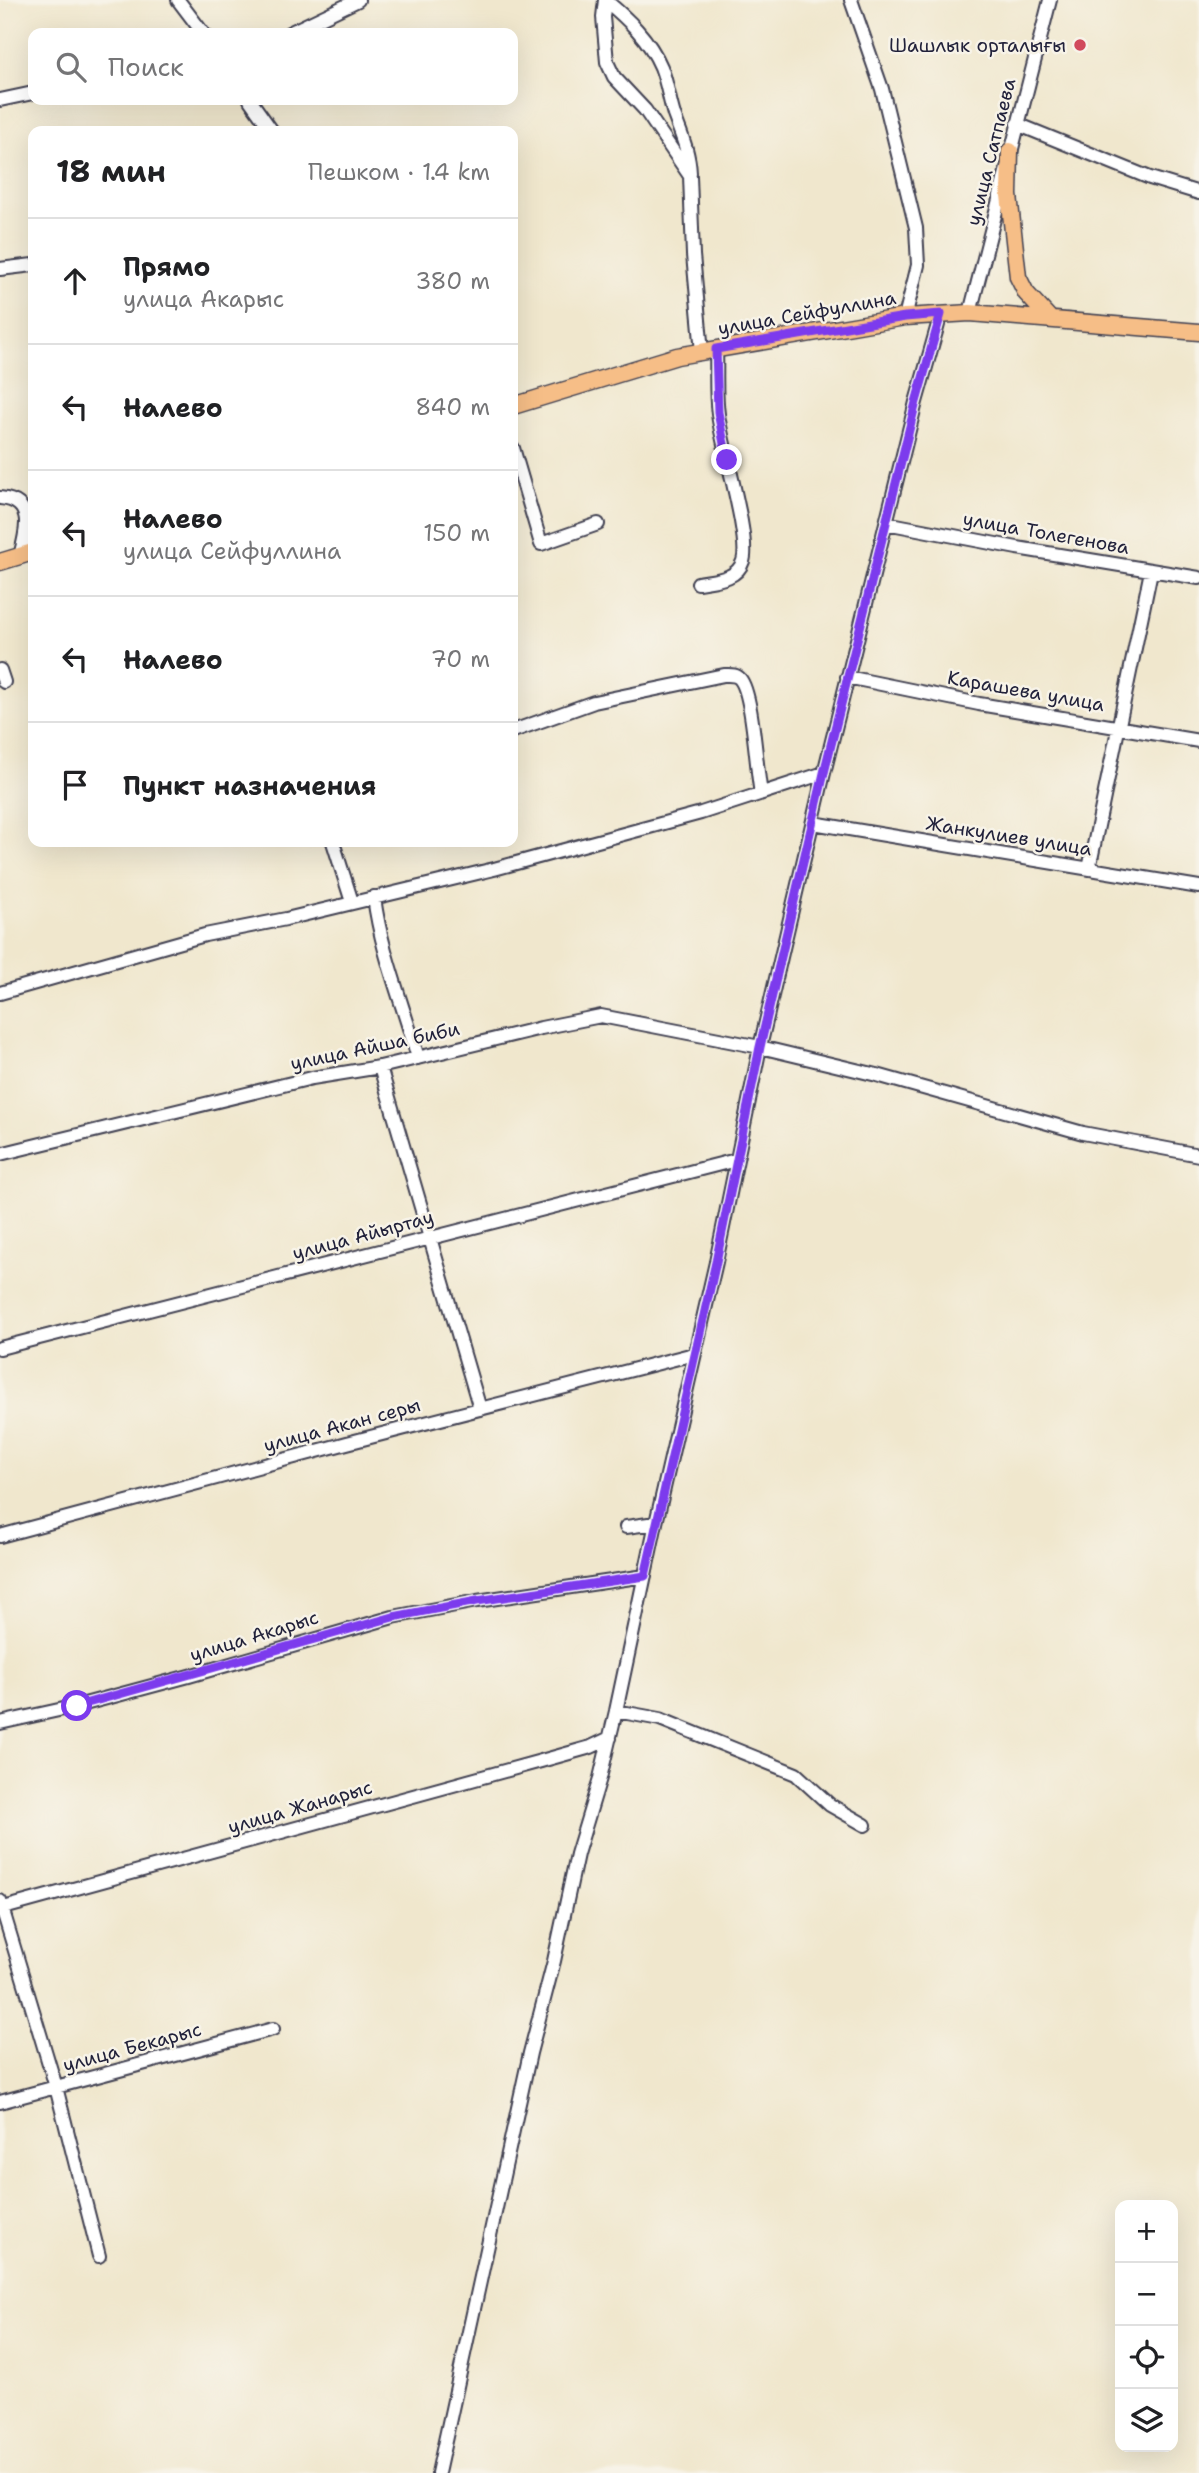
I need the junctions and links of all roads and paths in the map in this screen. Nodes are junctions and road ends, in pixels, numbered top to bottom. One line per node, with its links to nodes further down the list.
1 (178, 0): 6 (street)
2 (358, 0): 7 (street)
3 (605, 0): 14 (street); 14 (street)
4 (851, 0): 20 (street)
5 (1050, 0): 11 (street, улица Сатпаева)
6 (199, 28)
7 (299, 28)
8 (28, 94): 9 (street)
9 (0, 100)
10 (254, 105): 12 (street)
11 (1017, 124): 13 (street, улица Сатпаева); 15 (street)
12 (268, 126)
13 (1010, 151): 18 (street, улица Сатпаева); 21 (main road)
14 (690, 176): 23 (street)
15 (1199, 193)
16 (28, 266): 17 (street)
17 (0, 269)
18 (970, 313): 19 (main road, улица Сейфуллина); 21 (main road, улица Сейфуллина)
19 (941, 314): 20 (main road, улица Сейфуллина); 27 (street)
20 (905, 317): 23 (main road, улица Сейфуллина)
21 (1050, 320): 22 (main road, улица Сейфуллина)
22 (1199, 332)
23 (709, 351): 24 (main road, улица Сейфуллина); 33 (street)
24 (518, 404)
25 (518, 465): 28 (street)
26 (0, 498): 29 (street)
27 (886, 523): 31 (street, улица Толегенова); 34 (street)
28 (598, 524)
29 (27, 554): 30 (main road)
30 (0, 562)
31 (1151, 571): 32 (street, улица Толегенова); 35 (street)
32 (1199, 578)
33 (698, 583)
34 (847, 677): 35 (street, Карашева улица); 38 (street)
35 (1119, 727): 37 (street, Карашева улица); 42 (street)
36 (518, 729): 39 (street)
37 (1199, 741)
38 (824, 773): 39 (street); 40 (street)
39 (761, 793): 44 (street)
40 (813, 823): 42 (street, Жанкулиев улица); 47 (street)
41 (336, 847): 45 (street)
42 (1089, 869): 43 (street, Жанкулиев улица)
43 (1199, 887)
44 (374, 897): 45 (street); 48 (street)
45 (352, 902): 46 (street)
46 (0, 993)
47 (760, 1047): 48 (street, улица Айша биби); 51 (street, улица Айша биби); 52 (street)
48 (418, 1058): 49 (street, улица Айша биби)
49 (380, 1067): 50 (street, улица Айша биби); 53 (street)
50 (0, 1154)
51 (1199, 1155)
52 (736, 1160): 53 (street, улица Айыртау); 55 (street)
53 (429, 1237): 54 (street, улица Айыртау); 56 (street)
54 (0, 1348)
55 (694, 1353): 56 (street, улица Акан серы); 57 (street)
56 (480, 1409): 59 (street, улица Акан серы)
57 (656, 1523): 58 (street); 60 (street)
58 (626, 1527)
59 (0, 1536)
60 (645, 1576): 61 (street); 62 (street, улица Акарыс)
61 (616, 1711): 63 (street); 64 (street)
62 (0, 1723)
63 (610, 1738): 65 (street, улица Жанарыс); 70 (street)
64 (865, 1825)
65 (1, 1906): 67 (street)
66 (273, 2029): 67 (street, улица Бекарыс)
67 (56, 2087): 68 (street, улица Бекарыс); 69 (street)
68 (0, 2102)
69 (99, 2256)
70 (438, 2473)

